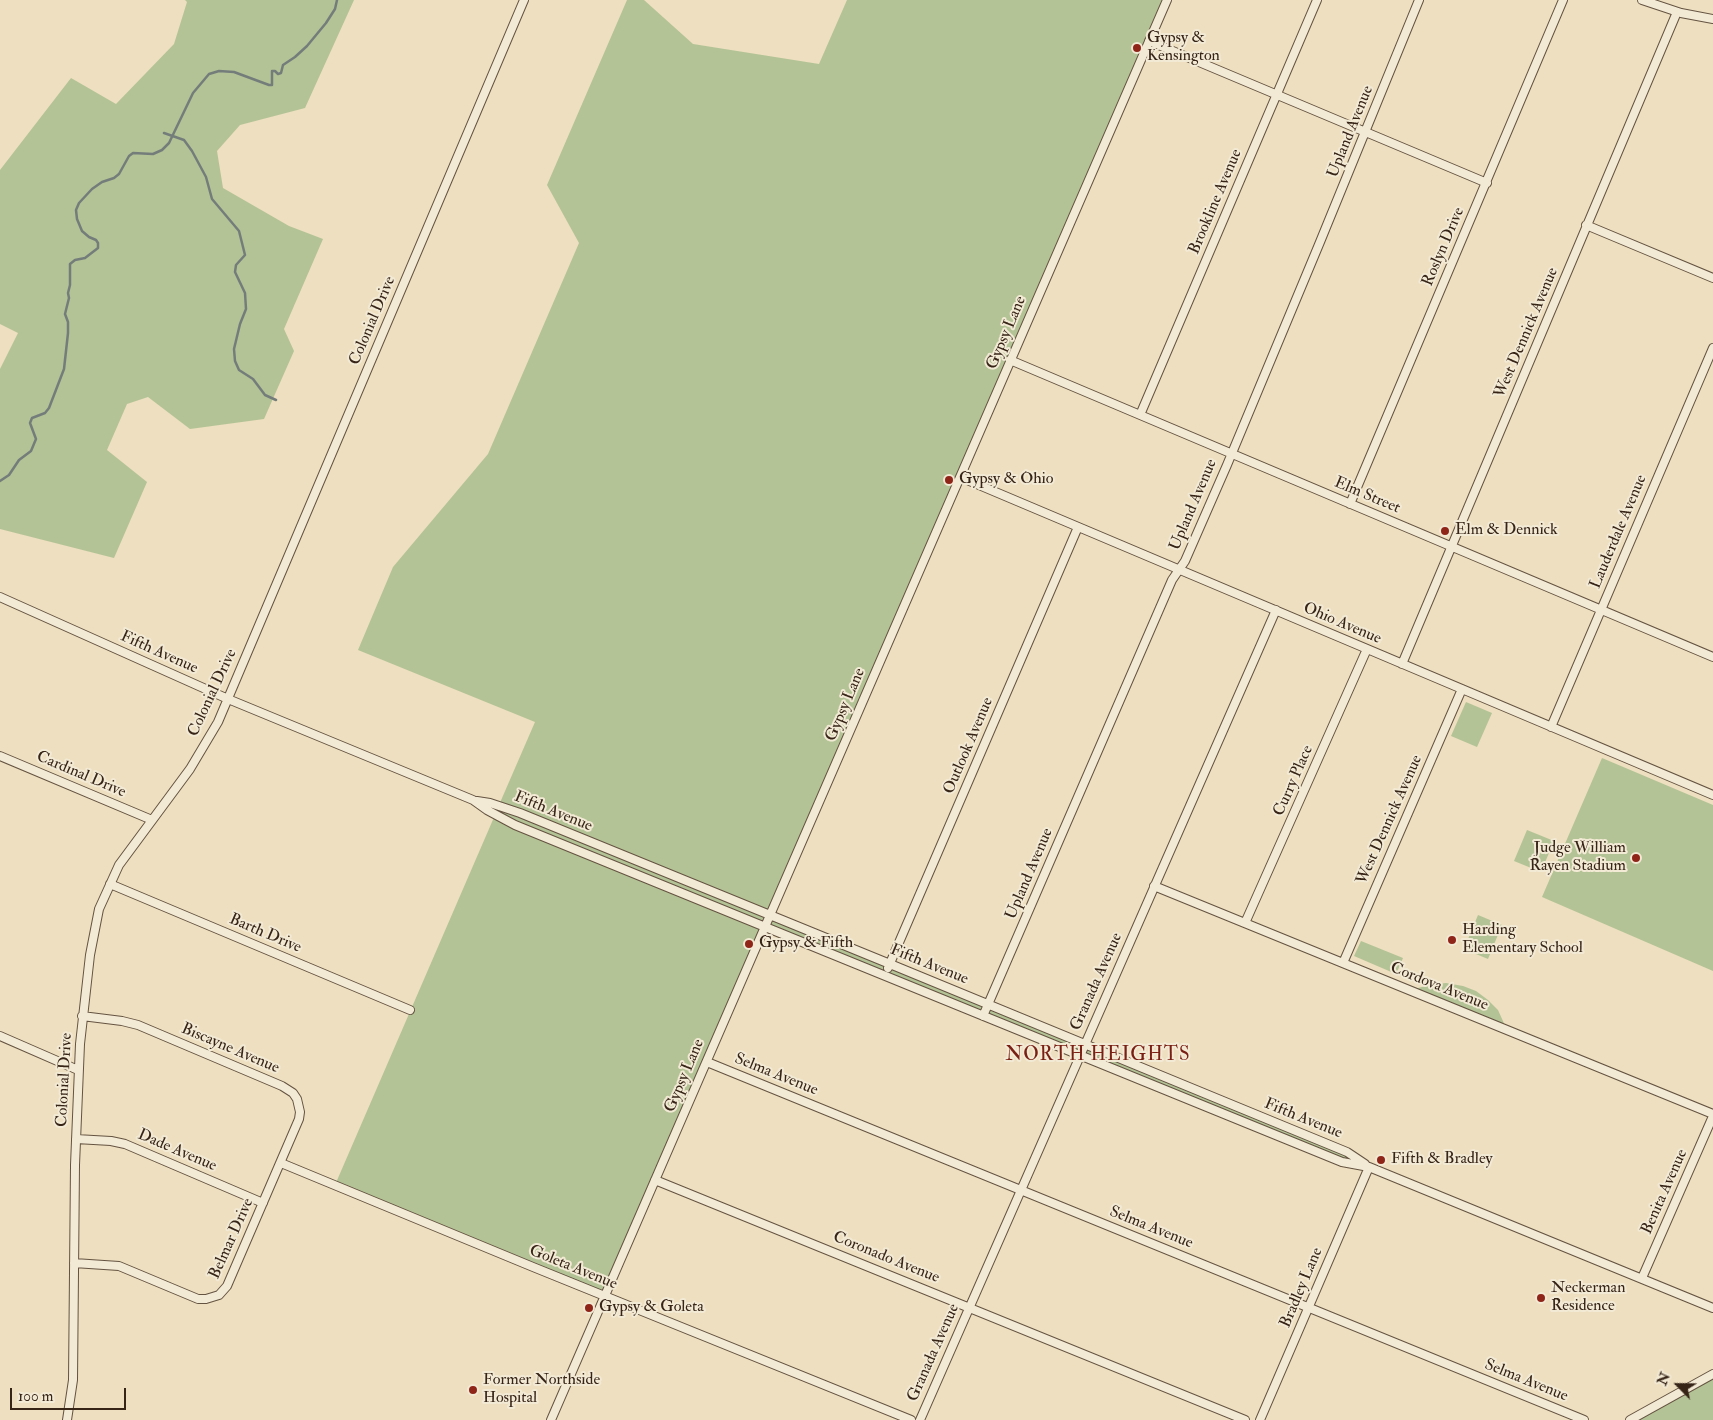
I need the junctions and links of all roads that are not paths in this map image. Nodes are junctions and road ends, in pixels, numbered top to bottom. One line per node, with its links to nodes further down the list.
1 (524, 0): 33 (street, Colonial Drive)
2 (1167, 0): 11 (street, Gypsy Lane)
3 (1317, 0): 12 (street, Brookline Avenue)
4 (1419, 0): 13 (street, Upland Avenue)
5 (1564, 0): 14 (street, Roslyn Drive)
6 (1642, 0): 8 (street)
7 (1670, 0): 8 (street)
8 (1667, 8): 9 (street)
9 (1677, 12): 10 (street); 15 (street, West Dennick Avenue)
10 (1713, 19)
11 (1149, 41): 12 (street); 18 (street, Gypsy Lane)
12 (1277, 94): 13 (street); 19 (street, Brookline Avenue)
13 (1365, 132): 14 (street); 20 (street, Upland Avenue)
14 (1487, 182): 22 (street, Roslyn Drive)
15 (1586, 225): 16 (street); 24 (street, West Dennick Avenue)
16 (1713, 278)
17 (1713, 348): 28 (street, Lauderdale Avenue)
18 (1010, 360): 19 (street, Elm Street); 21 (street, Gypsy Lane)
19 (1140, 415): 20 (street, Elm Street)
20 (1231, 454): 22 (street, Elm Street); 25 (street, Upland Avenue)
21 (960, 477): 23 (street, Ohio Avenue); 41 (street, Gypsy Lane)
22 (1350, 504): 24 (street, Elm Street)
23 (1078, 527): 25 (street, Ohio Avenue); 45 (street, Outlook Avenue)
24 (1452, 546): 28 (street, Elm Street); 31 (street, West Dennick Avenue)
25 (1179, 570): 27 (street, Ohio Avenue); 47 (street, Upland Avenue)
26 (0, 597): 33 (street, Fifth Avenue)
27 (1276, 610): 29 (street, Ohio Avenue); 40 (street, Granada Avenue)
28 (1601, 610): 30 (street, Elm Street); 34 (street, Lauderdale Avenue)
29 (1367, 649): 31 (street, Ohio Avenue); 42 (street, Curry Place)
30 (1713, 657)
31 (1402, 664): 32 (street, Ohio Avenue)
32 (1462, 689): 34 (street, Ohio Avenue); 44 (street, West Dennick Avenue)
33 (228, 699): 37 (street, Fifth Avenue); 38 (street, Colonial Drive)
34 (1552, 727): 36 (street, Ohio Avenue)
35 (0, 756): 38 (street, Cardinal Drive)
36 (1713, 795)
37 (473, 800): 41 (street, Fifth Avenue); 43 (street, Fifth Avenue)
38 (152, 820): 39 (street, Colonial Drive)
39 (110, 884): 48 (street, Barth Drive); 49 (street, Colonial Drive)
40 (1154, 886): 42 (street, Cordova Avenue); 52 (street, Granada Avenue)
41 (770, 916): 43 (street, Gypsy Lane); 45 (street, Fifth Avenue)
42 (1245, 923): 44 (street, Cordova Avenue)
43 (765, 928): 46 (street, Fifth Avenue); 54 (street, Gypsy Lane)
44 (1342, 963): 56 (street, Cordova Avenue)
45 (890, 964): 46 (street, Outlook Avenue); 47 (street, Fifth Avenue)
46 (885, 975): 50 (street, Fifth Avenue)
47 (988, 1005): 50 (street, Upland Avenue); 52 (street, Fifth Avenue)
48 (410, 1010)
49 (82, 1016): 55 (street, Colonial Drive); 58 (street, Biscayne Avenue)
50 (984, 1016): 53 (street, Fifth Avenue)
51 (0, 1036): 55 (street)
52 (1084, 1044): 53 (street, Granada Avenue); 59 (street, Fifth Avenue)
53 (1080, 1055): 59 (street, Fifth Avenue); 61 (street, Granada Avenue)
54 (707, 1062): 60 (street, Gypsy Lane); 61 (street, Selma Avenue)
55 (78, 1070): 57 (street, Colonial Drive)
56 (1713, 1115): 64 (street, Benita Avenue)
57 (76, 1139): 62 (street, Dade Avenue); 63 (street, Colonial Drive)
58 (281, 1163): 62 (street, Belmar Drive); 65 (street, Goleta Avenue)
59 (1369, 1167): 64 (street, Fifth Avenue); 67 (street, Bradley Lane)
60 (655, 1180): 65 (street, Gypsy Lane); 66 (street, Coronado Avenue)
61 (1021, 1190): 66 (street, Granada Avenue); 67 (street, Selma Avenue)
62 (263, 1203): 63 (street, Belmar Drive)
63 (74, 1263): 70 (street, Colonial Drive)
64 (1642, 1278): 68 (street, Fifth Avenue)
65 (605, 1296): 71 (street, Gypsy Lane); 72 (street, Goleta Avenue)
66 (969, 1307): 73 (street, Granada Avenue); 74 (street, Coronado Avenue)
67 (1308, 1307): 75 (street, Bradley Lane); 76 (street, Selma Avenue)
68 (1713, 1308)
69 (1713, 1374): 77 (street)
70 (67, 1420)
71 (551, 1420)
72 (911, 1420)
73 (920, 1420)
74 (1246, 1420)
75 (1260, 1420)
76 (1584, 1420)
77 (1630, 1420)

